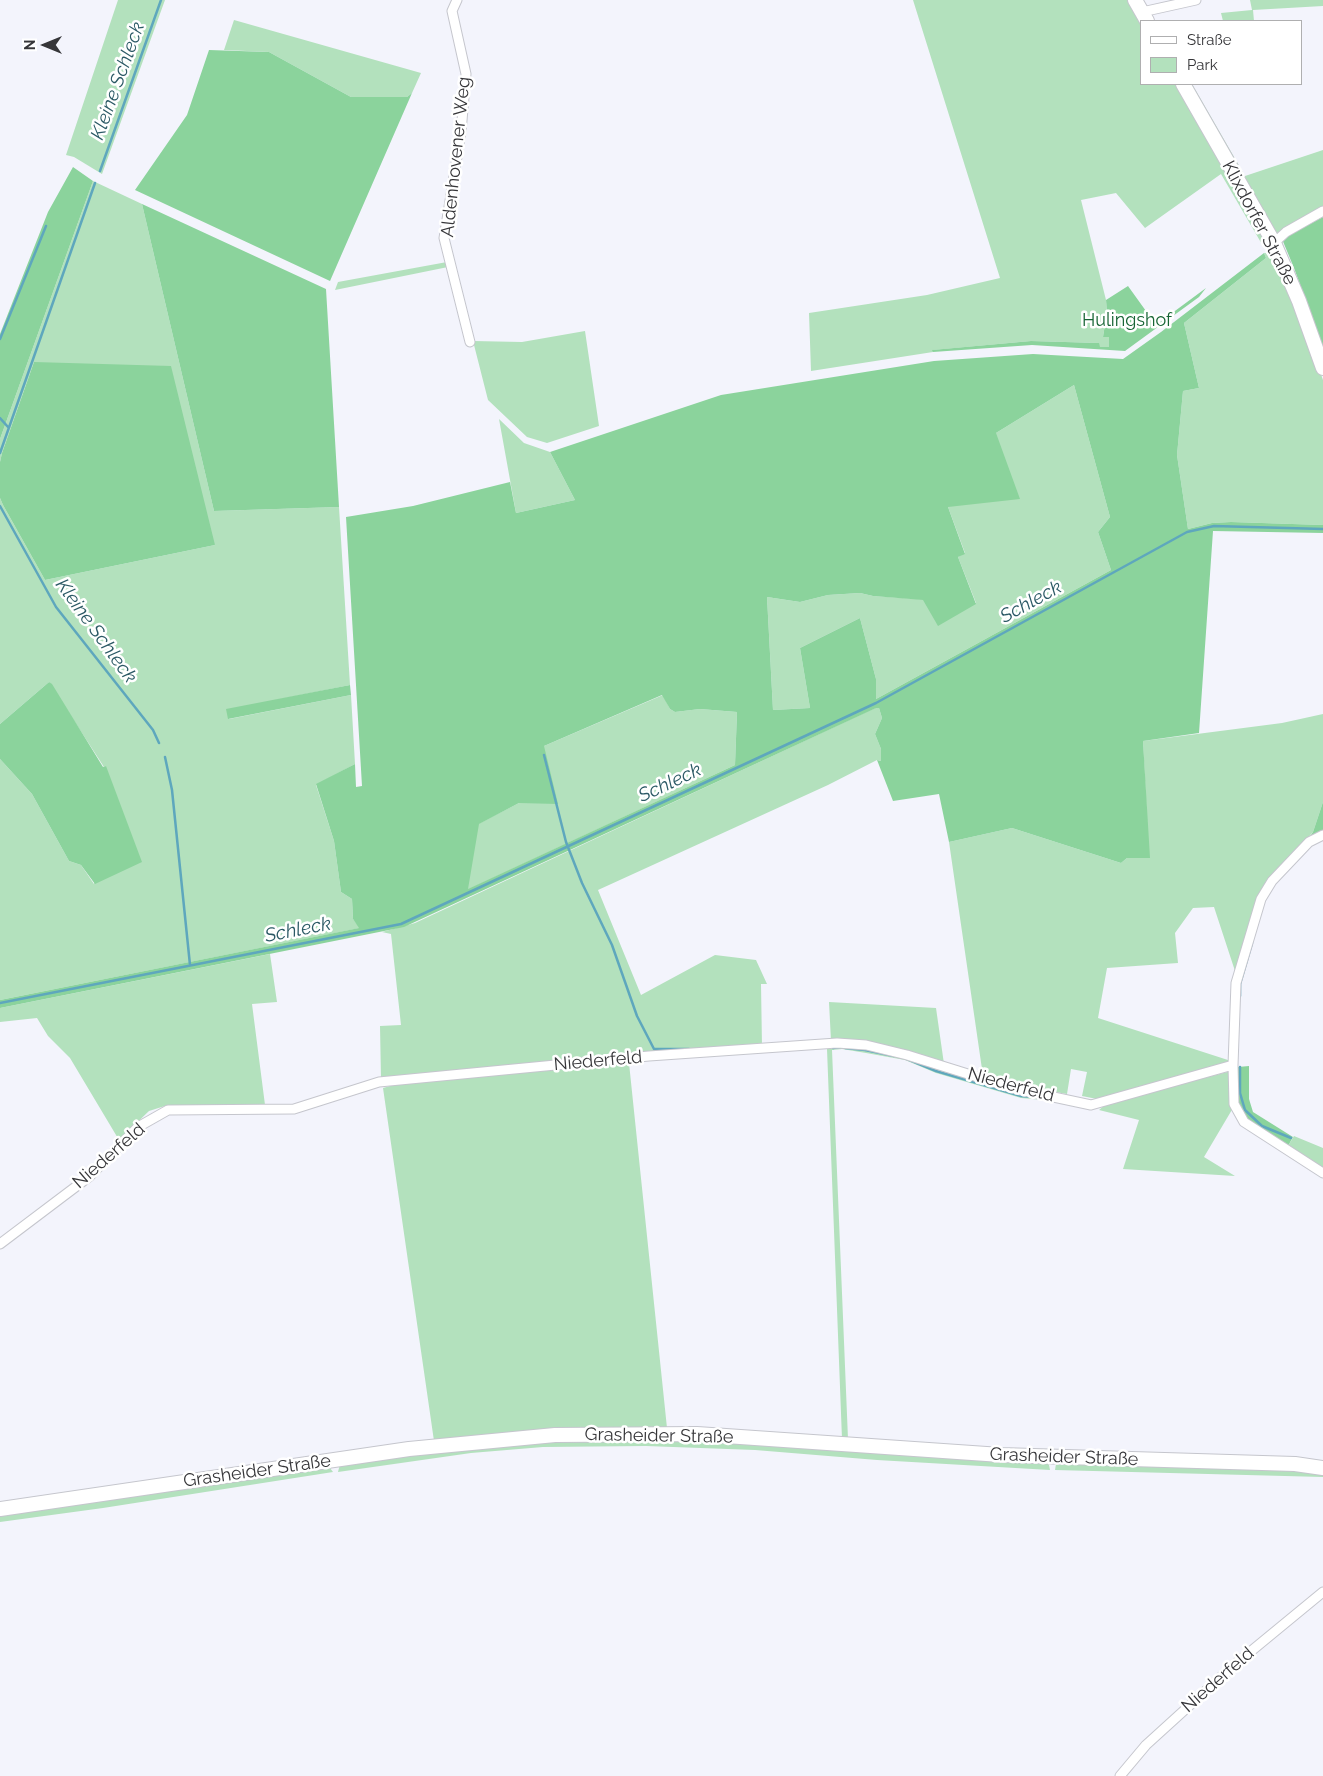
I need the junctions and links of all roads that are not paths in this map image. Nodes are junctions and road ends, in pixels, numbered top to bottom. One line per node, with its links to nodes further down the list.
1 (457, 0): 8 (street, Aldenhovener Weg)
2 (1135, 0): 4 (street)
3 (1196, 0): 4 (street)
4 (1145, 17)
5 (1184, 85): 7 (street, Klixdorfer Straße)
6 (1323, 211): 7 (street)
7 (1274, 243): 9 (street, Klixdorfer Straße)
8 (470, 342)
9 (1323, 368)
10 (1323, 835): 11 (street)
11 (1233, 1065): 12 (street); 13 (street, Niederfeld)
12 (1323, 1173)
13 (0, 1244)
14 (1323, 1468): 15 (street, Grasheider Straße)
15 (0, 1509)
16 (1323, 1592): 17 (street, Niederfeld)
17 (1120, 1776)

